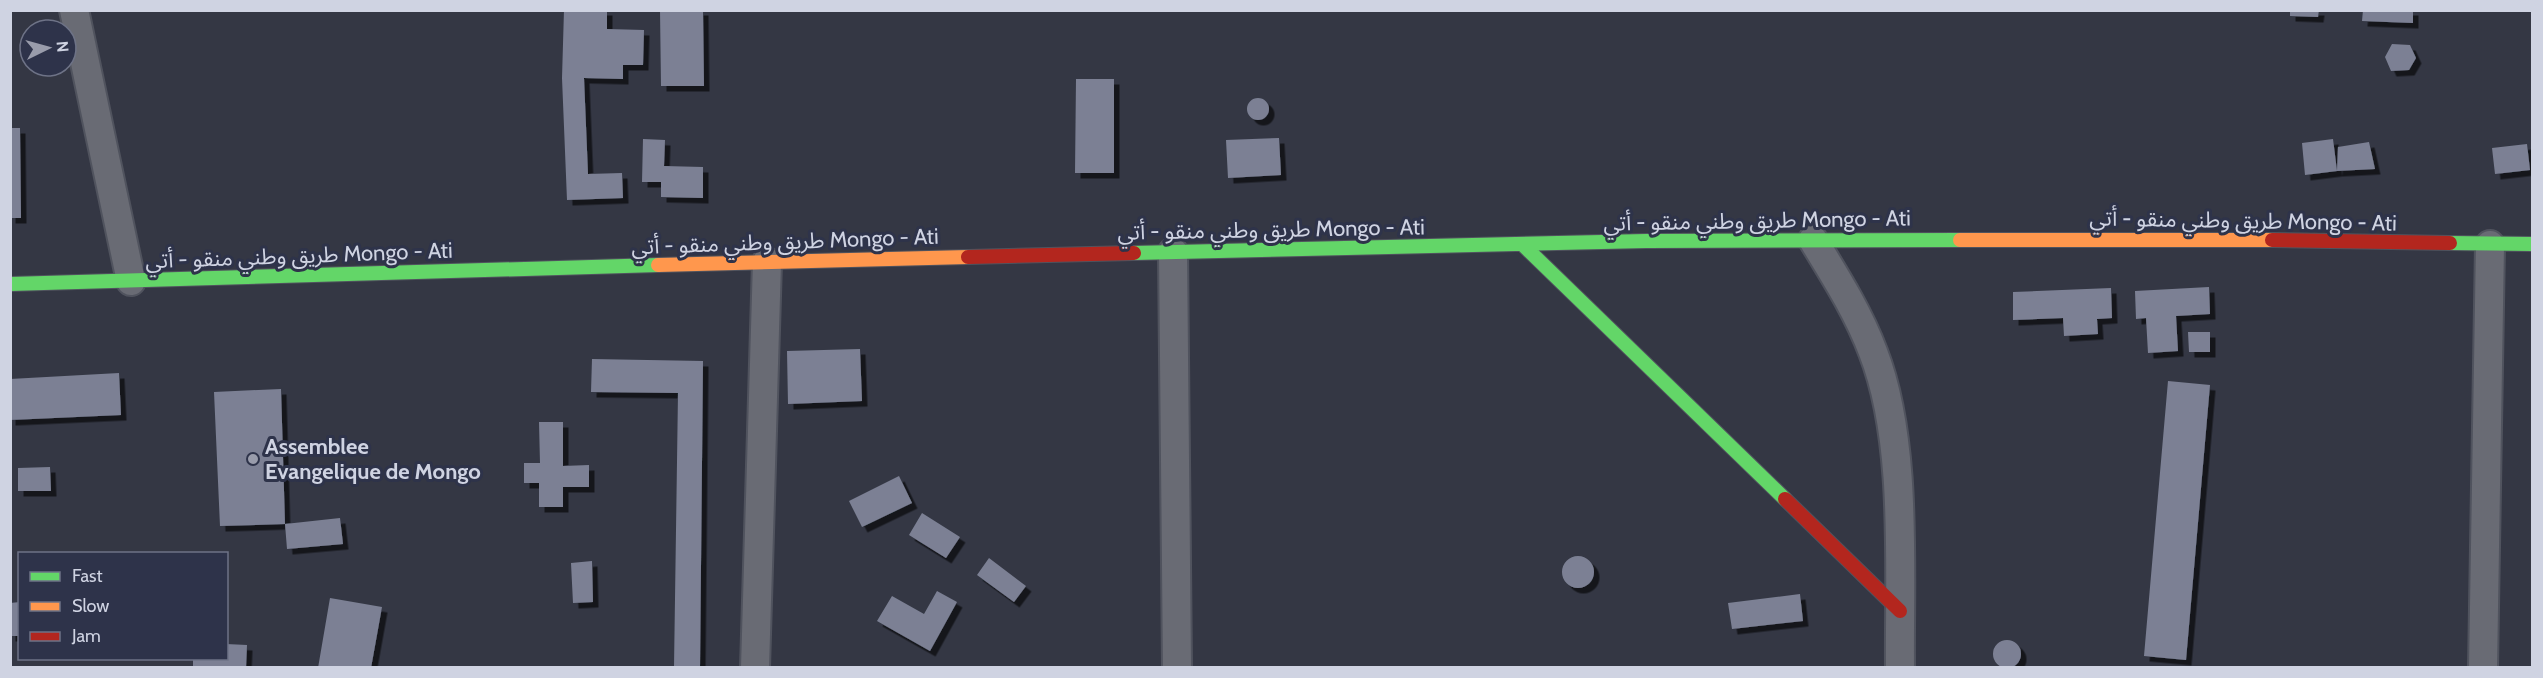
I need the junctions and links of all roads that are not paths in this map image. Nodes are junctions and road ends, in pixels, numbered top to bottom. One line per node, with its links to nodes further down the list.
1 (74, 10): 8 (street)
2 (1813, 240): 3 (main road, طريق وطني منقو - أتي Mongo - Ati); 5 (main road, طريق وطني منقو - أتي Mongo - Ati); 10 (street)
3 (1521, 244): 6 (main road, طريق وطني منقو - أتي Mongo - Ati); 10 (main road)
4 (2532, 244): 5 (main road, طريق وطني منقو - أتي Mongo - Ati)
5 (2490, 245): 14 (street)
6 (1173, 252): 7 (main road, طريق وطني منقو - أتي Mongo - Ati); 12 (street)
7 (767, 262): 8 (main road, طريق وطني منقو - أتي Mongo - Ati); 11 (street)
8 (131, 281): 9 (main road, طريق وطني منقو - أتي Mongo - Ati)
9 (10, 284)
10 (1900, 611): 13 (street)
11 (755, 668)
12 (1177, 668)
13 (1900, 668)
14 (2483, 668)

